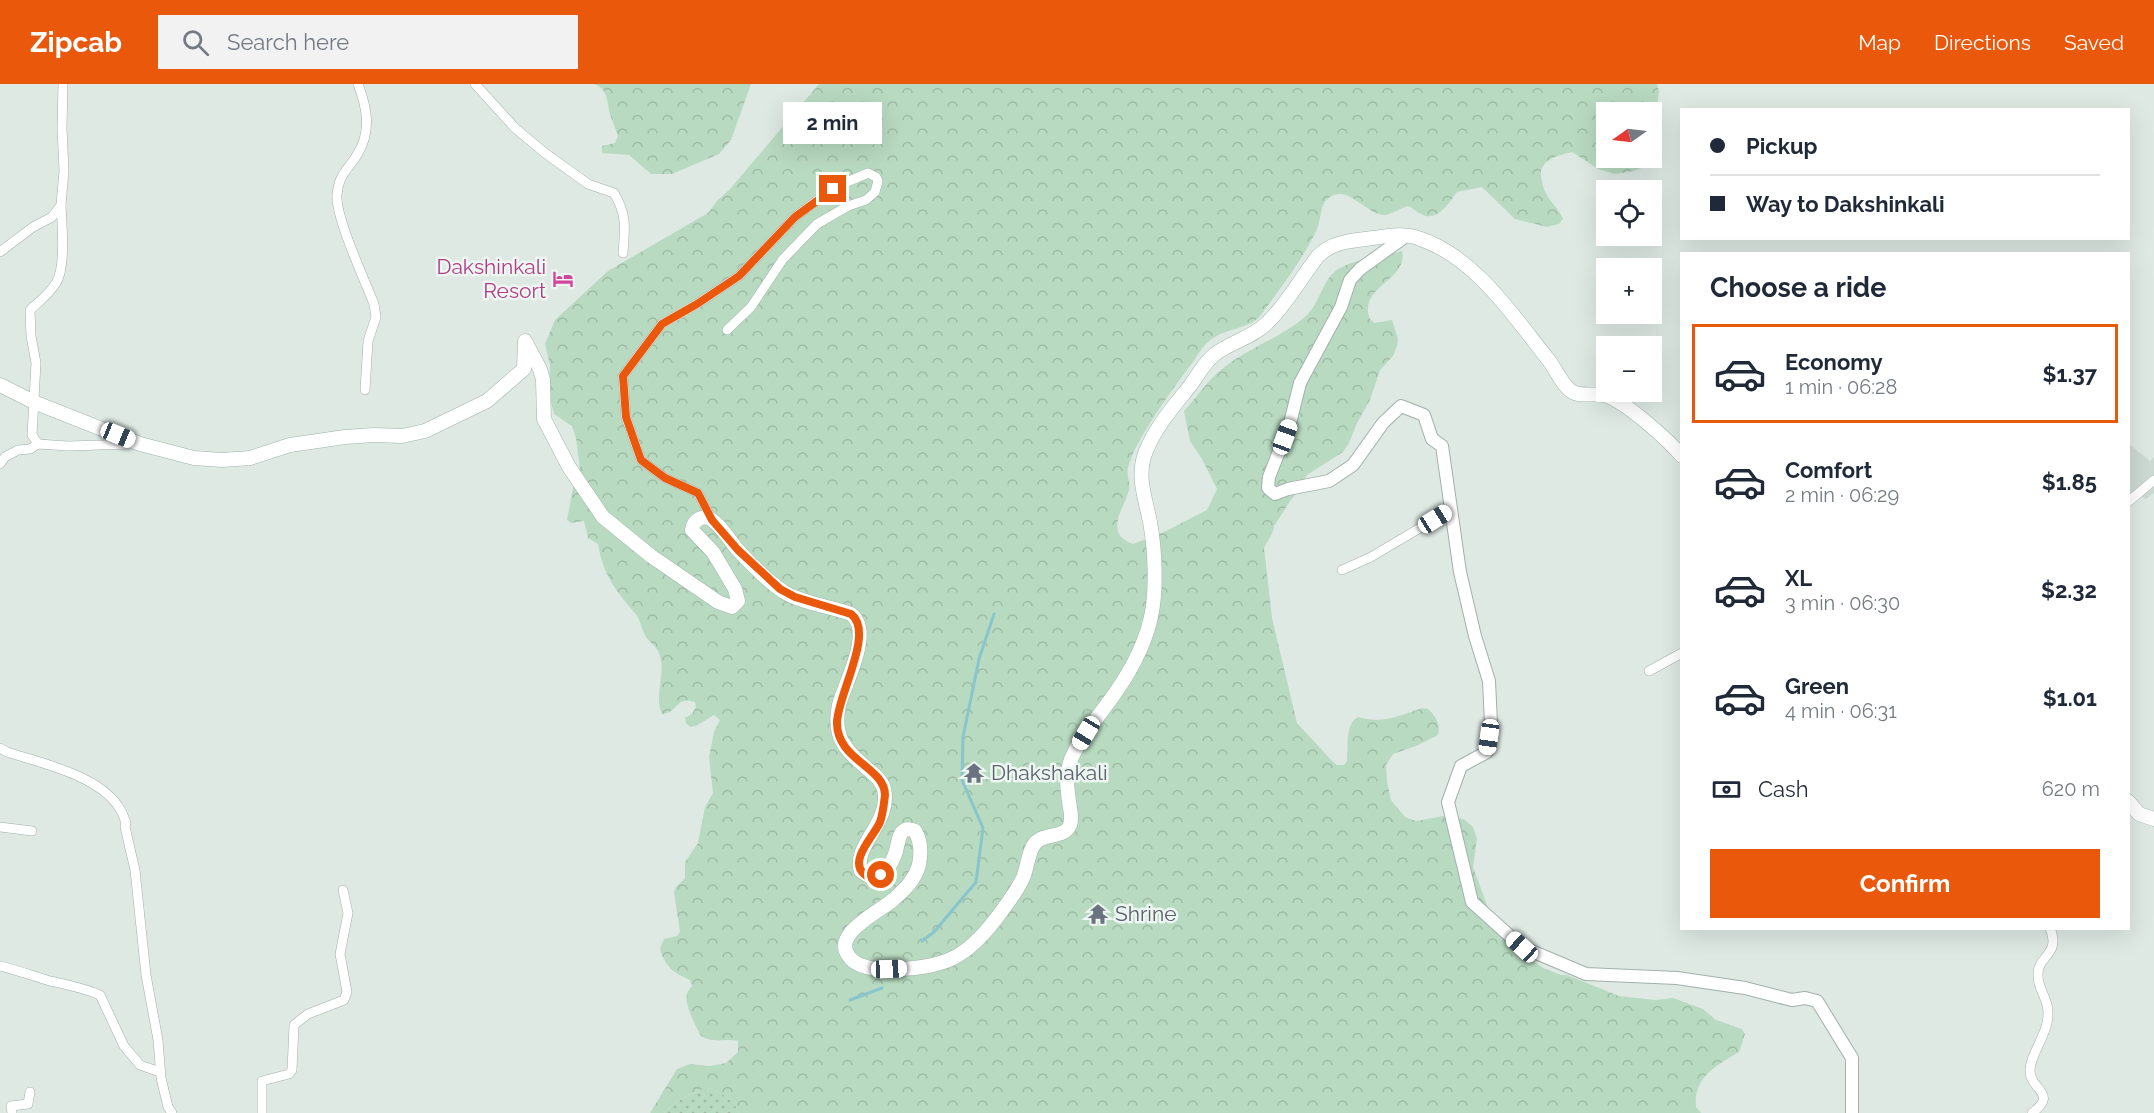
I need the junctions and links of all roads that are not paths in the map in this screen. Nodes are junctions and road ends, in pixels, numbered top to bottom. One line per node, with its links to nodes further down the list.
1 (63, 84): 4 (street)
2 (358, 84): 10 (street)
3 (476, 84): 7 (street)
4 (61, 205): 6 (street); 11 (street)
5 (1406, 236): 14 (main road); 18 (street); 19 (main road)
6 (0, 252)
7 (623, 253)
8 (727, 330): 19 (street)
9 (0, 385): 11 (main road)
10 (365, 390)
11 (36, 403): 12 (street); 13 (main road)
12 (38, 444): 13 (street); 15 (street)
13 (140, 444): 19 (main road)
14 (1680, 454)
15 (0, 464)
16 (2154, 480): 17 (street)
17 (2130, 500)
18 (1452, 509): 20 (street); 36 (street)
19 (712, 520)
20 (1342, 570)
21 (1680, 654): 22 (street)
22 (1649, 671)
23 (0, 748): 31 (street)
24 (2130, 803): 25 (main road)
25 (2154, 819)
26 (0, 827): 27 (street)
27 (32, 831)
28 (343, 890): 35 (street)
29 (2051, 930): 37 (street)
30 (0, 966): 31 (street)
31 (160, 1072): 34 (street)
32 (30, 1092): 33 (street)
33 (12, 1113)
34 (172, 1113)
35 (262, 1113)
36 (1852, 1113)
37 (2032, 1113)

